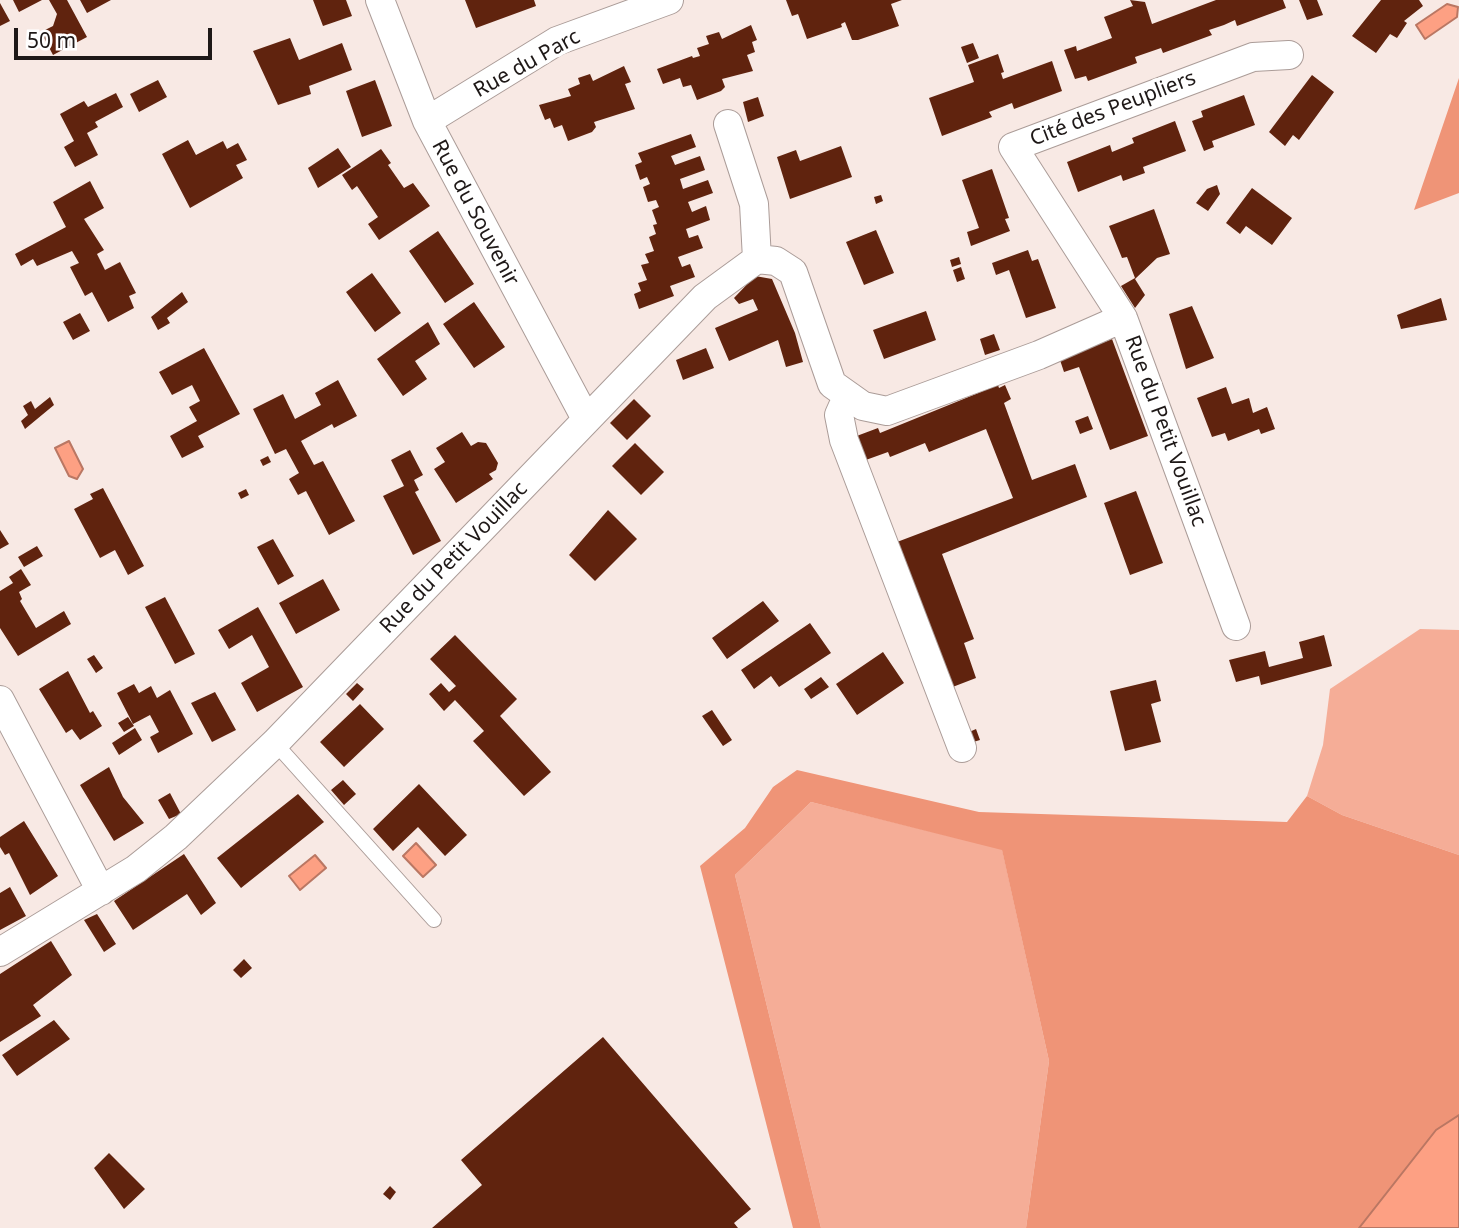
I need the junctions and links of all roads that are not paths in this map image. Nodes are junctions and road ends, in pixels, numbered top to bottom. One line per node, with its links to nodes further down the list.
1 (380, 0): 4 (street, Rue du Souvenir)
2 (669, 0): 4 (street, Rue du Parc)
3 (1289, 55): 7 (street, Cité des Peupliers)
4 (427, 121): 9 (street, Rue du Souvenir)
5 (728, 124): 6 (street)
6 (757, 258): 8 (street); 9 (street, Rue du Petit Vouillac)
7 (1123, 318): 8 (street, Rue du Petit Vouillac); 10 (street, Rue du Petit Vouillac)
8 (847, 397): 13 (street)
9 (586, 419): 12 (street, Rue du Petit Vouillac)
10 (1236, 626)
11 (0, 700): 14 (street)
12 (275, 743): 14 (street, Rue du Petit Vouillac); 15 (lane)
13 (962, 748)
14 (101, 891): 16 (street, Rue du Petit Vouillac)
15 (434, 920)
16 (0, 952)

